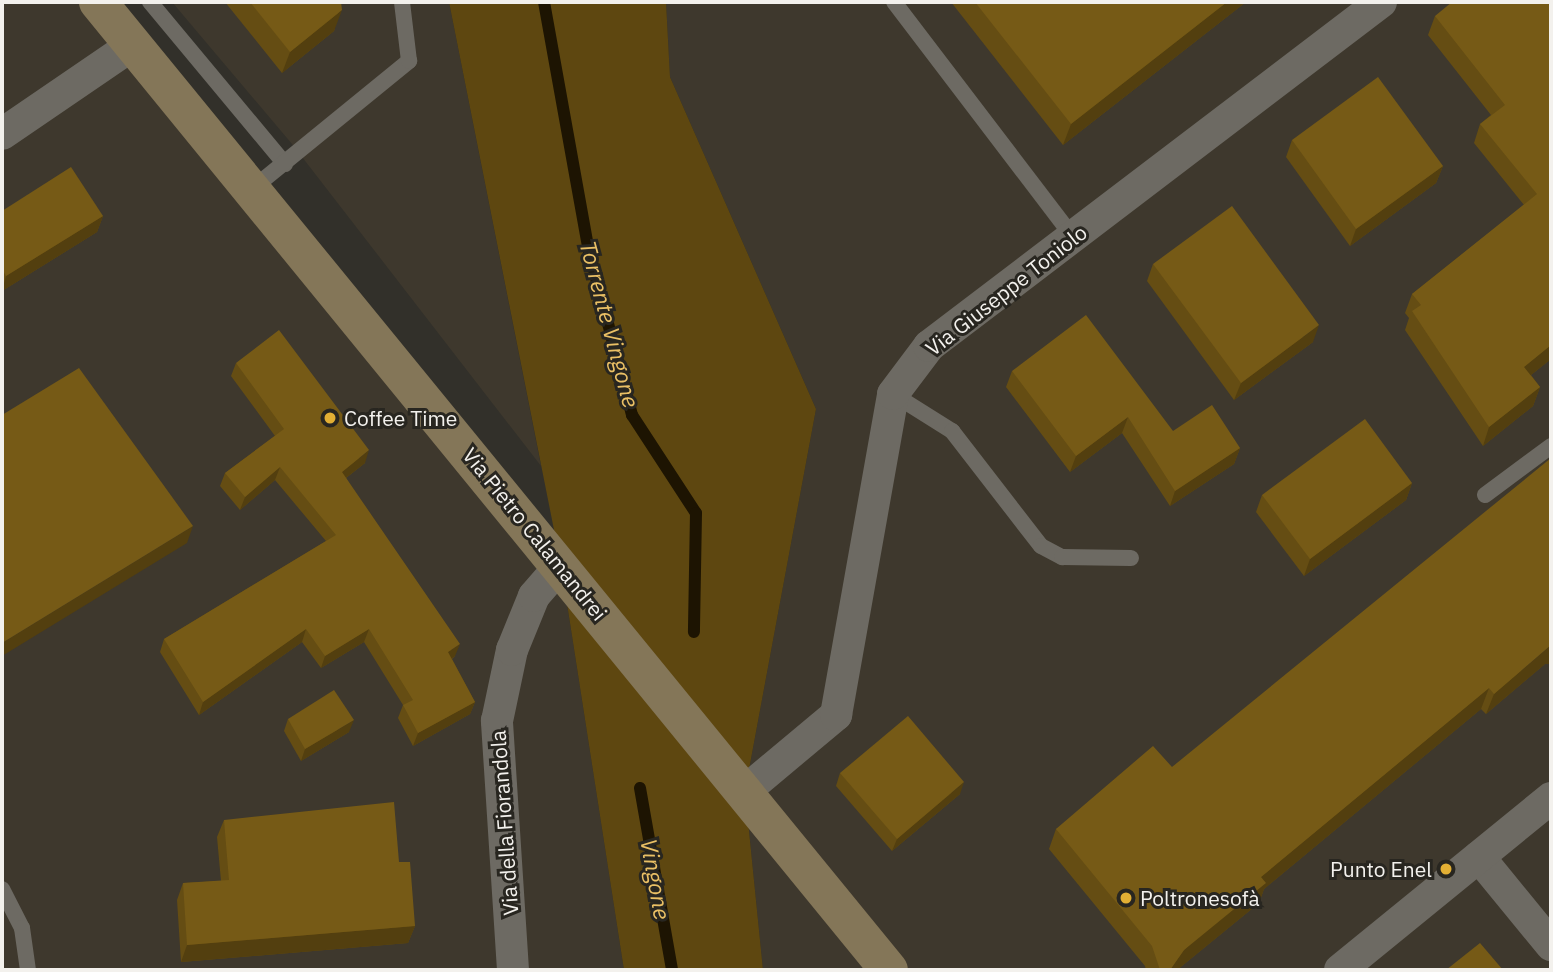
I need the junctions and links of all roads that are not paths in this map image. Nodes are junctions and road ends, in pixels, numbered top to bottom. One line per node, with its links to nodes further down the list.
1 (98, 2): 6 (main road, Via Pietro Calamandrei)
2 (150, 2): 8 (lane)
3 (402, 2): 8 (lane)
4 (894, 2): 10 (lane)
5 (1381, 2): 10 (street, Via Giuseppe Toniolo)
6 (134, 44): 7 (street); 9 (main road, Via Pietro Calamandrei)
7 (2, 134)
8 (285, 164): 9 (lane)
9 (252, 189): 15 (main road, Via Pietro Calamandrei)
10 (1073, 237): 11 (street, Via Giuseppe Toniolo)
11 (892, 394): 14 (lane); 16 (street, Via Giuseppe Toniolo)
12 (1551, 446): 13 (lane)
13 (1485, 495)
14 (1131, 558)
15 (561, 565): 16 (main road, Via Pietro Calamandrei); 22 (street, Via della Fiorandola)
16 (737, 781): 23 (main road, Via Pietro Calamandrei)
17 (1551, 798): 18 (street)
18 (1479, 857): 20 (street); 24 (street)
19 (2, 889): 21 (lane)
20 (1551, 945)
21 (28, 970)
22 (508, 970)
23 (889, 970)
24 (1340, 970)

